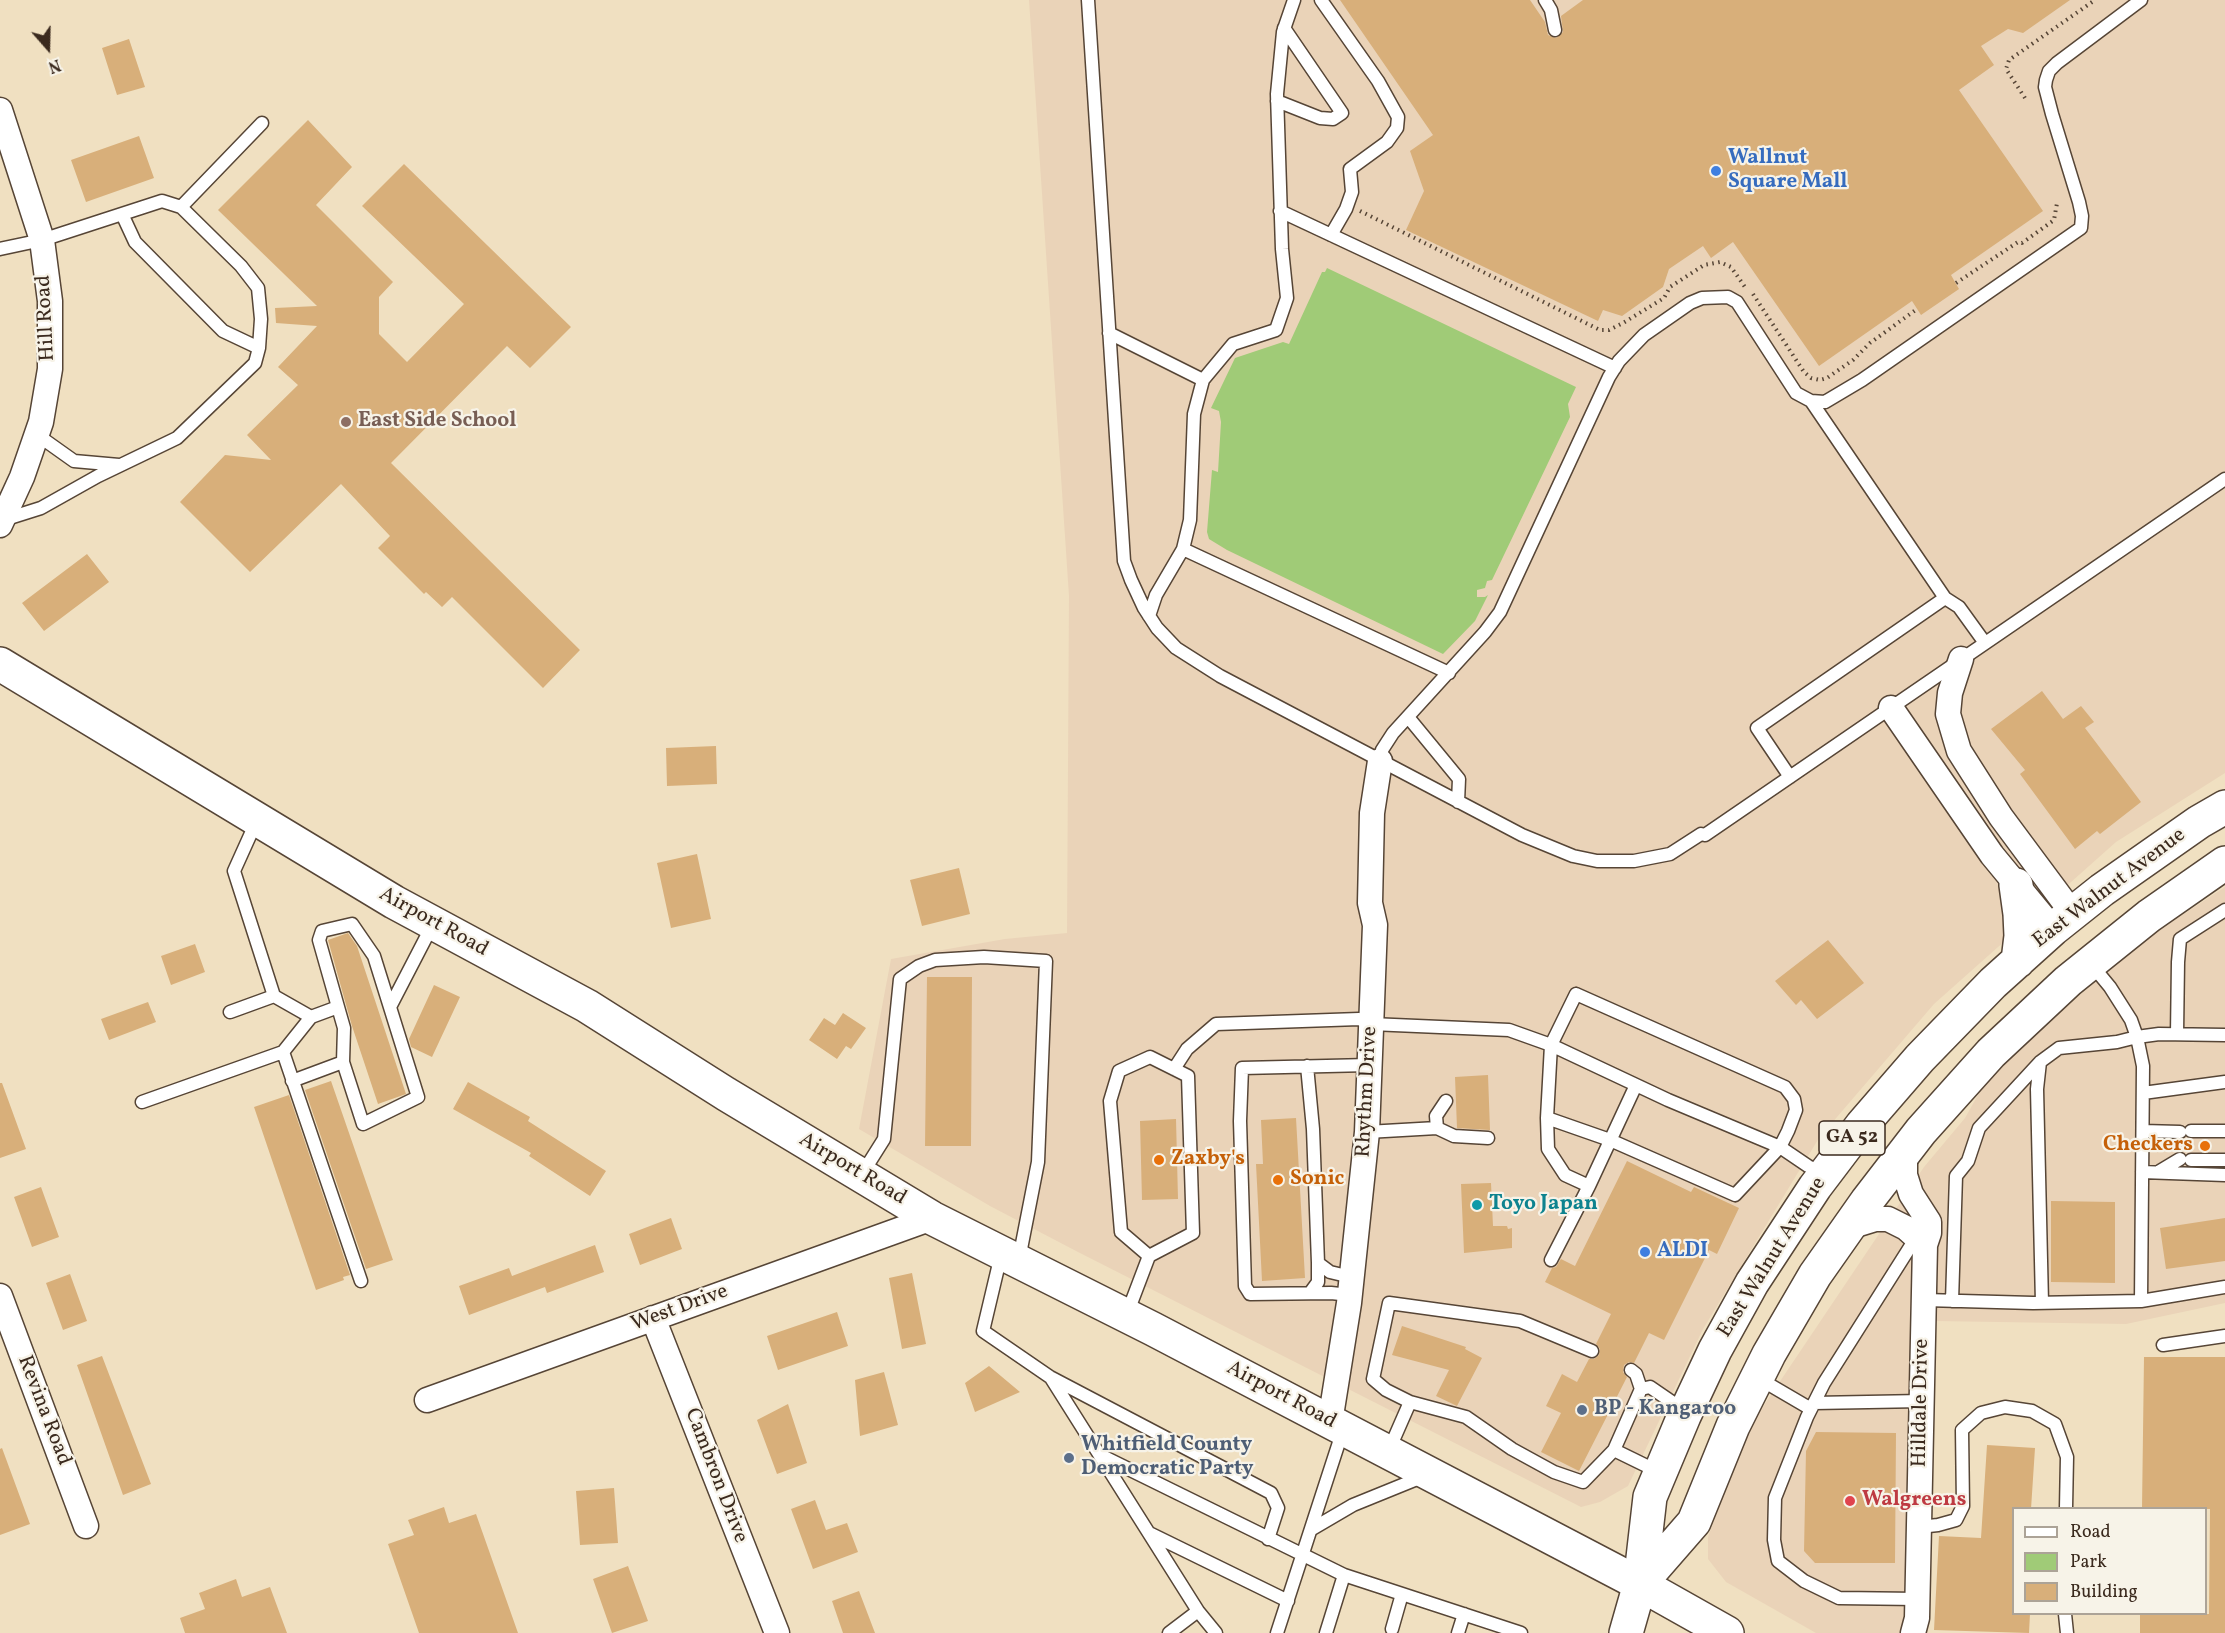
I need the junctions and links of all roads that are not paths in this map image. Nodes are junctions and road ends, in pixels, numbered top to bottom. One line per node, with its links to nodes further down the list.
1 (1088, 0): 17 (lane)
2 (1294, 0): 6 (lane)
3 (1321, 0): 14 (lane)
4 (1545, 0): 7 (lane)
5 (2141, 0): 21 (lane)
6 (1284, 28): 8 (lane); 8 (lane)
7 (1555, 30)
8 (1277, 101): 12 (lane)
9 (0, 110): 15 (street, Hill Road)
10 (262, 123): 11 (lane)
11 (181, 207): 13 (lane); 18 (lane)
12 (1280, 211): 14 (lane); 20 (lane)
13 (122, 214): 15 (lane); 18 (lane)
14 (1331, 235): 19 (lane)
15 (42, 240): 16 (lane); 22 (street, Hill Road)
16 (0, 249)
17 (1109, 333): 20 (lane); 28 (lane)
18 (259, 348): 23 (lane)
19 (1615, 368): 21 (lane); 32 (lane)
20 (1203, 380): 26 (lane)
21 (1810, 401): 27 (lane)
22 (36, 434): 23 (lane); 25 (street, Hill Road)
23 (122, 465): 25 (lane)
24 (2225, 479): 29 (lane)
25 (1, 523)
26 (1183, 549): 28 (lane); 32 (lane)
27 (1945, 598): 29 (lane); 36 (lane)
28 (1149, 616): 35 (lane)
29 (1985, 644): 30 (lane)
30 (1961, 659): 33 (lane); 43 (street)
31 (0, 664): 39 (main road, Airport Road)
32 (1449, 673): 34 (lane)
33 (1891, 708): 36 (lane); 41 (street)
34 (1408, 717): 35 (lane); 37 (lane)
35 (1380, 761): 37 (lane); 52 (street, Rhythm Drive)
36 (1790, 777): 37 (lane)
37 (1458, 802)
38 (2225, 807): 43 (main road, East Walnut Avenue / GA 52)
39 (257, 819): 44 (main road, Airport Road); 47 (lane)
40 (2225, 863): 46 (main road, East Walnut Avenue / GA 52)
41 (2016, 885): 43 (street); 45 (main road)
42 (2225, 910): 53 (lane)
43 (2063, 921): 45 (main road, East Walnut Avenue / GA 52)
44 (433, 923): 49 (lane); 83 (main road, Airport Road)
45 (2018, 961): 81 (main road, East Walnut Avenue / GA 52)
46 (2091, 963): 55 (lane); 77 (main road, East Walnut Avenue / GA 52)
47 (274, 996): 50 (lane); 51 (lane)
48 (338, 1007): 49 (lane); 51 (lane); 58 (lane)
49 (390, 1007): 58 (lane)
50 (230, 1012)
51 (311, 1017): 57 (lane)
52 (1371, 1024): 56 (lane); 60 (street, Rhythm Drive); 62 (lane)
53 (2177, 1034): 54 (lane); 55 (lane)
54 (2225, 1035)
55 (2137, 1037): 59 (lane); 66 (lane)
56 (1551, 1045): 65 (lane); 69 (lane); 76 (lane)
57 (283, 1052): 63 (lane); 68 (lane)
58 (342, 1062): 63 (lane)
59 (2040, 1062): 98 (lane); 100 (lane)
60 (1370, 1065): 61 (lane); 73 (street, Rhythm Drive)
61 (1307, 1066): 91 (lane); 95 (lane)
62 (1174, 1069): 88 (lane); 88 (lane)
63 (292, 1081): 92 (lane)
64 (2225, 1082): 66 (lane)
65 (1636, 1085): 75 (lane); 76 (lane)
66 (2143, 1093): 71 (lane)
67 (1446, 1101): 70 (lane)
68 (142, 1102)
69 (1547, 1118): 75 (lane); 84 (lane)
70 (1437, 1128): 73 (lane); 74 (lane)
71 (2143, 1131): 72 (lane); 80 (lane)
72 (2225, 1131)
73 (1367, 1132): 93 (street, Rhythm Drive)
74 (1488, 1138)
75 (1610, 1140): 76 (lane); 84 (lane)
76 (1780, 1147): 81 (lane)
77 (1905, 1152): 86 (main road, East Walnut Avenue / GA 52); 87 (street, Hilldale Drive)
78 (2225, 1160): 79 (lane)
79 (2159, 1171): 80 (lane); 82 (lane)
80 (2142, 1172): 99 (lane)
81 (1825, 1174): 114 (main road, East Walnut Avenue / GA 52)
82 (2225, 1175)
83 (861, 1176): 85 (main road, Airport Road); 89 (lane)
84 (1589, 1186): 90 (lane)
85 (932, 1218): 89 (main road, Airport Road); 102 (street, West Drive)
86 (1849, 1227): 87 (street); 108 (main road, East Walnut Avenue / GA 52)
87 (1921, 1240): 97 (street, Hilldale Drive); 113 (lane)
88 (1149, 1256): 101 (lane)
89 (1010, 1258): 101 (main road, Airport Road); 107 (lane)
90 (1551, 1260)
91 (1318, 1263): 93 (lane); 95 (lane)
92 (361, 1281)
93 (1350, 1286): 95 (lane); 115 (street, Rhythm Drive)
94 (2225, 1287): 99 (lane)
95 (1310, 1293)
96 (0, 1296): 122 (street, Revina Road)
97 (1924, 1300): 98 (lane); 111 (street, Hilldale Drive)
98 (1952, 1301): 100 (lane)
99 (2141, 1301): 100 (lane)
100 (2042, 1303)
101 (1127, 1316): 115 (main road, Airport Road)
102 (653, 1318): 110 (street, West Drive); 137 (street, Cambron Drive)
103 (2225, 1336): 104 (lane)
104 (2163, 1345)
105 (1592, 1351): 112 (lane)
106 (1631, 1370): 109 (lane)
107 (1050, 1377): 118 (lane); 126 (lane)
108 (1757, 1377): 113 (lane); 129 (main road, East Walnut Avenue / GA 52)
109 (1641, 1389): 114 (lane); 116 (lane)
110 (427, 1400)
111 (1922, 1401): 113 (lane); 123 (street, Hilldale Drive)
112 (1410, 1402): 116 (lane); 117 (lane)
113 (1813, 1406): 131 (lane)
114 (1686, 1412): 119 (main road, East Walnut Avenue / GA 52)
115 (1337, 1426): 117 (main road, Airport Road); 124 (lane)
116 (1614, 1450): 119 (lane)
117 (1388, 1452): 120 (main road, Airport Road)
118 (1100, 1455): 125 (lane); 126 (lane)
119 (1660, 1473): 129 (main road, East Walnut Avenue / GA 52)
120 (1429, 1474): 124 (lane); 129 (main road, Airport Road)
121 (2066, 1507): 123 (lane)
122 (86, 1526)
123 (1919, 1527): 131 (street, Hilldale Drive)
124 (1312, 1529): 127 (lane)
125 (1147, 1532): 132 (lane); 133 (lane)
126 (1268, 1539): 127 (lane)
127 (1303, 1556): 128 (lane); 132 (lane)
128 (1344, 1575): 130 (lane); 141 (lane)
129 (1640, 1584): 144 (main road, East Walnut Avenue / GA 52); 145 (main road, Airport Road)
130 (1402, 1594): 134 (lane); 136 (lane)
131 (1918, 1599): 146 (street, Hilldale Drive)
132 (1288, 1601): 140 (lane)
133 (1198, 1611): 138 (lane); 139 (lane)
134 (1464, 1614): 142 (lane); 143 (lane)
135 (2065, 1615): 147 (lane)
136 (1392, 1629)
137 (777, 1633)
138 (1169, 1633)
139 (1216, 1633)
140 (1277, 1633)
141 (1326, 1633)
142 (1458, 1633)
143 (1521, 1633)
144 (1626, 1633)
145 (1727, 1633)
146 (1913, 1633)
147 (2067, 1633)

